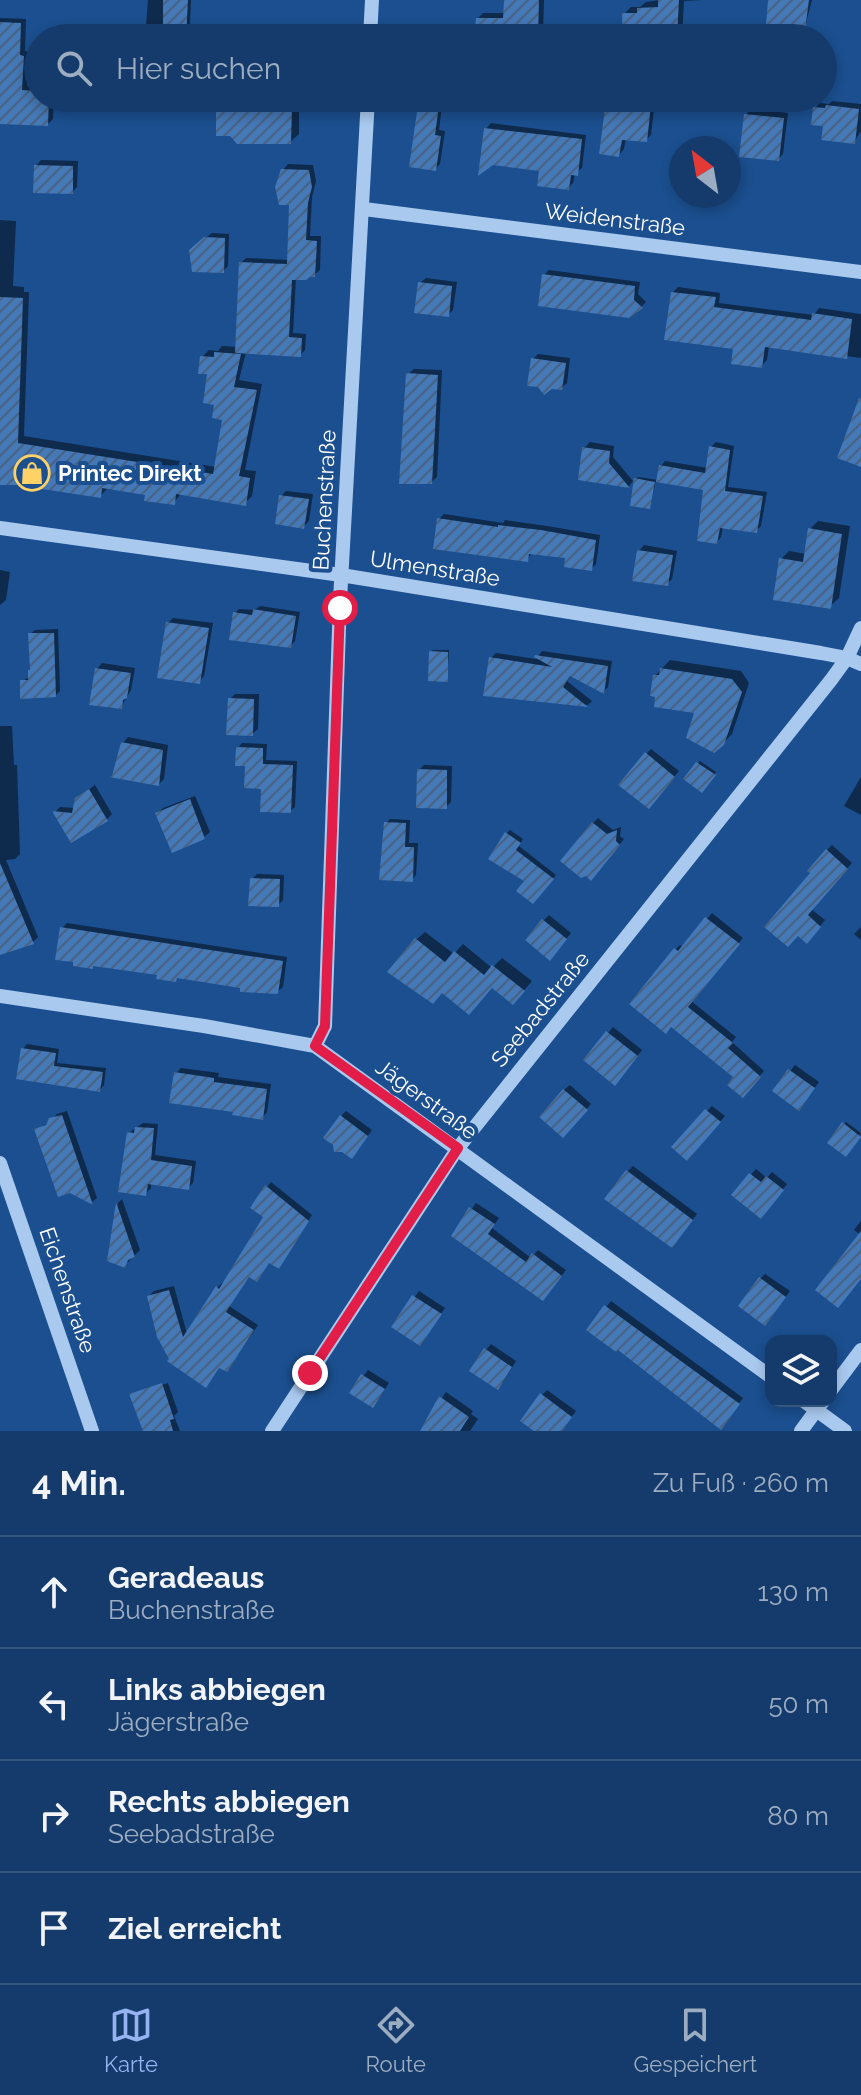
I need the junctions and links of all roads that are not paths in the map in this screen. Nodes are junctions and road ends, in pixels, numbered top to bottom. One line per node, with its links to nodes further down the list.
1 (372, 0): 2 (street)
2 (371, 24)
3 (367, 112): 4 (street, Buchenstraße)
4 (364, 209): 5 (street, Weidenstraße); 7 (street, Buchenstraße)
5 (861, 272)
6 (0, 528): 7 (street, Ulmenstraße)
7 (341, 575): 9 (street, Ulmenstraße); 11 (street, Buchenstraße)
8 (861, 628): 9 (street, Seebadstraße)
9 (854, 661): 12 (street, Seebadstraße)
10 (0, 996): 11 (street, Jägerstraße)
11 (315, 1046): 12 (street, Jägerstraße)
12 (458, 1148): 15 (street, Jägerstraße); 20 (street, Seebadstraße)
13 (0, 1163): 19 (street, Eichenstraße)
14 (861, 1350): 16 (street)
15 (765, 1373)
16 (837, 1382)
17 (813, 1407): 21 (street)
18 (817, 1407): 22 (street)
19 (92, 1431)
20 (272, 1431)
21 (801, 1431)
22 (845, 1431)

